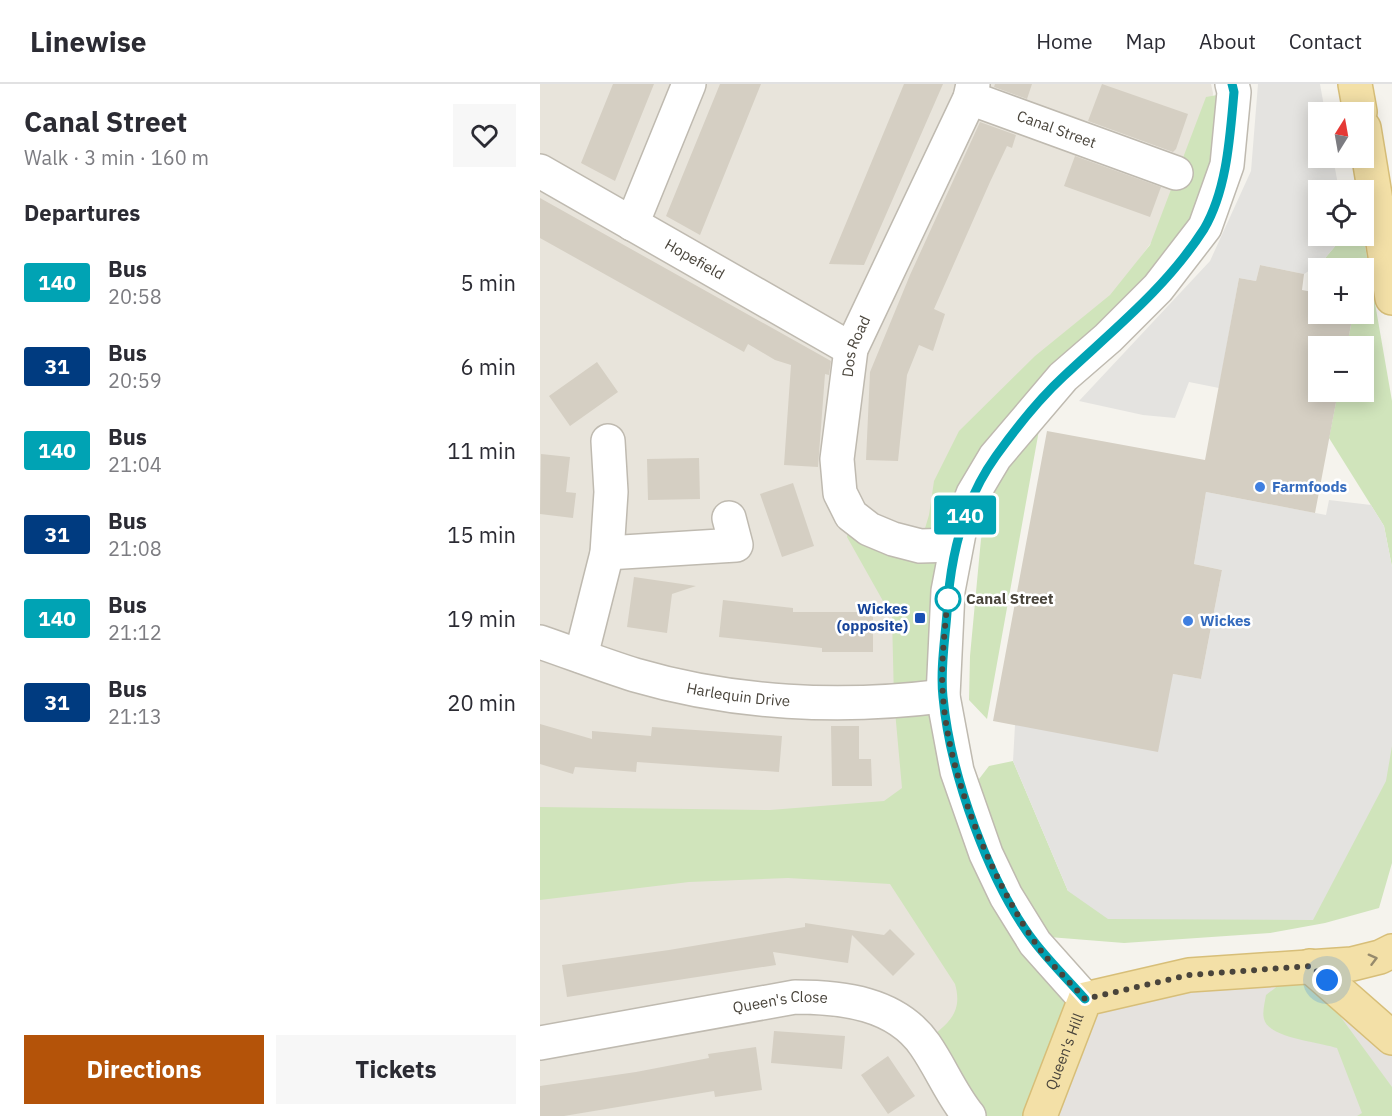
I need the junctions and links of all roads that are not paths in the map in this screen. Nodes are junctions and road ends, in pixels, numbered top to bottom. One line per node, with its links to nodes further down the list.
1 (689, 84): 9 (street)
2 (1232, 84): 14 (street)
3 (1355, 84): 5 (main road)
4 (972, 91): 8 (street, Canal Street); 11 (street, Dos Road)
5 (1358, 102)
6 (1371, 168): 10 (main road)
7 (540, 171): 9 (street, Hopefield)
8 (1176, 173)
9 (632, 224): 11 (street, Hopefield)
10 (1392, 298)
11 (851, 349): 14 (street, Dos Road)
12 (608, 441): 15 (street)
13 (729, 518): 15 (street)
14 (956, 545): 18 (street)
15 (607, 553): 17 (street)
16 (540, 642): 17 (street, Harlequin Drive)
17 (581, 656): 18 (street, Harlequin Drive)
18 (943, 696): 21 (street)
19 (1392, 951): 20 (main road, Queen's Hill, one-way to 19)
20 (1310, 966): 21 (main road, Queen's Hill); 22 (main road)
21 (1085, 999): 25 (main road, Queen's Hill)
22 (1392, 1038)
23 (540, 1043): 24 (street, Queen's Close)
24 (969, 1116)
25 (1040, 1116)

